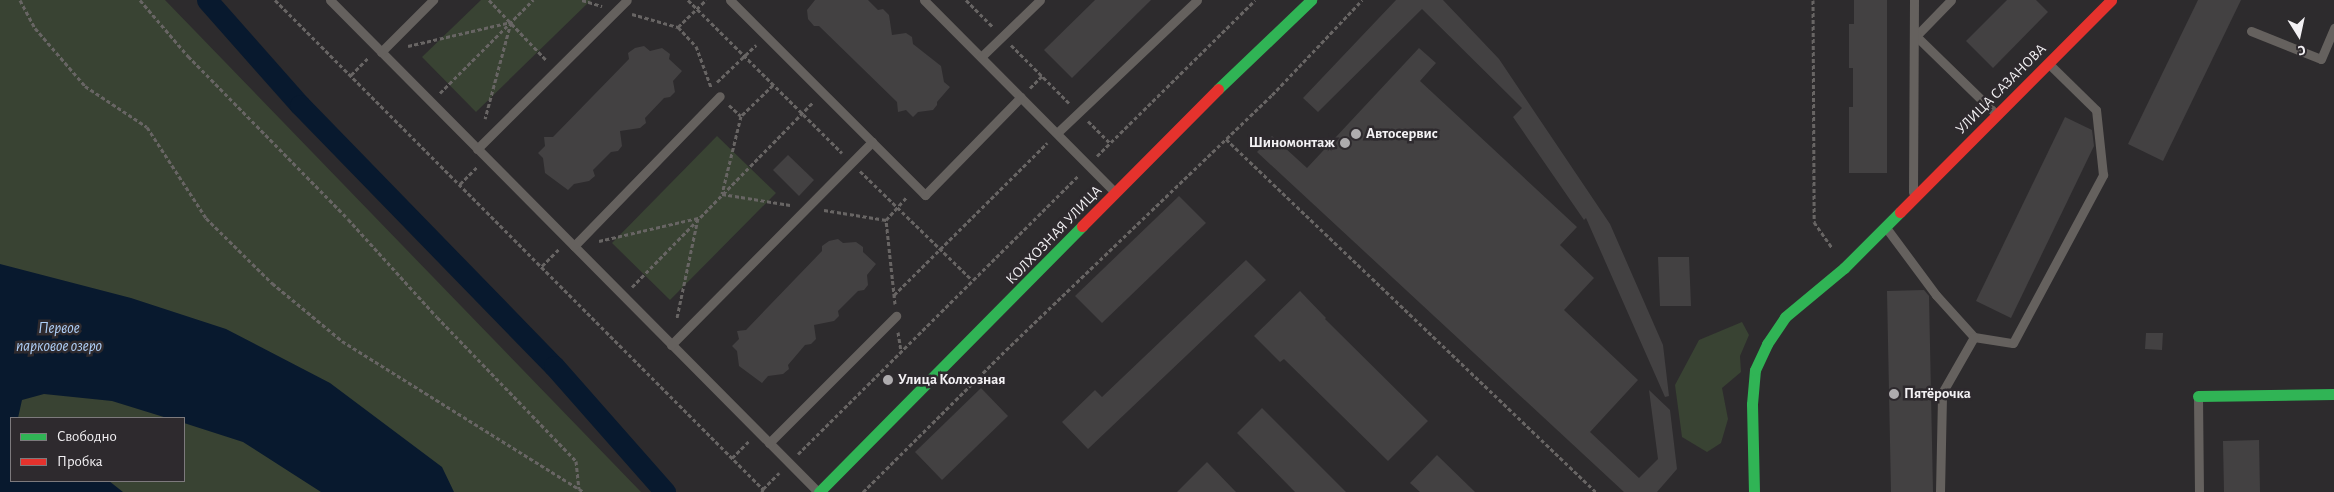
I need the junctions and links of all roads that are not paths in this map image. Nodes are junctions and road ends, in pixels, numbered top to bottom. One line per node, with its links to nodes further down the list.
1 (330, 0): 15 (lane)
2 (433, 0): 15 (lane)
3 (627, 0): 23 (lane)
4 (924, 0): 16 (lane)
5 (1040, 0): 16 (lane)
6 (1197, 0): 21 (lane)
7 (1311, 0): 24 (street, КОЛХОЗНАЯ УЛИЦА)
8 (1914, 0): 14 (lane)
9 (1951, 0): 14 (lane)
10 (2111, 0): 17 (street, УЛИЦА САЗАНОВА)
11 (736, 2): 22 (lane)
12 (2334, 28): 13 (lane)
13 (2251, 31)
14 (1916, 36): 20 (lane); 25 (lane)
15 (379, 50): 23 (lane)
16 (981, 57): 19 (lane)
17 (2048, 63): 20 (street, УЛИЦА САЗАНОВА); 29 (lane)
18 (720, 96): 27 (lane)
19 (1021, 97): 21 (lane); 22 (lane)
20 (1996, 114): 25 (street, УЛИЦА САЗАНОВА)
21 (1057, 133): 24 (lane)
22 (872, 142): 30 (lane)
23 (478, 149): 27 (lane)
24 (1116, 193): 34 (street, КОЛХОЗНАЯ УЛИЦА)
25 (1913, 198): 26 (street, УЛИЦА САЗАНОВА)
26 (1885, 226): 29 (lane); 35 (street, УЛИЦА САЗАНОВА)
27 (571, 244): 30 (lane)
28 (896, 316): 33 (lane)
29 (1974, 337): 36 (lane)
30 (672, 344): 33 (lane)
31 (2334, 394): 32 (street)
32 (2198, 396): 37 (lane)
33 (769, 443): 34 (lane)
34 (818, 492)
35 (1754, 492)
36 (1940, 492)
37 (2199, 492)

